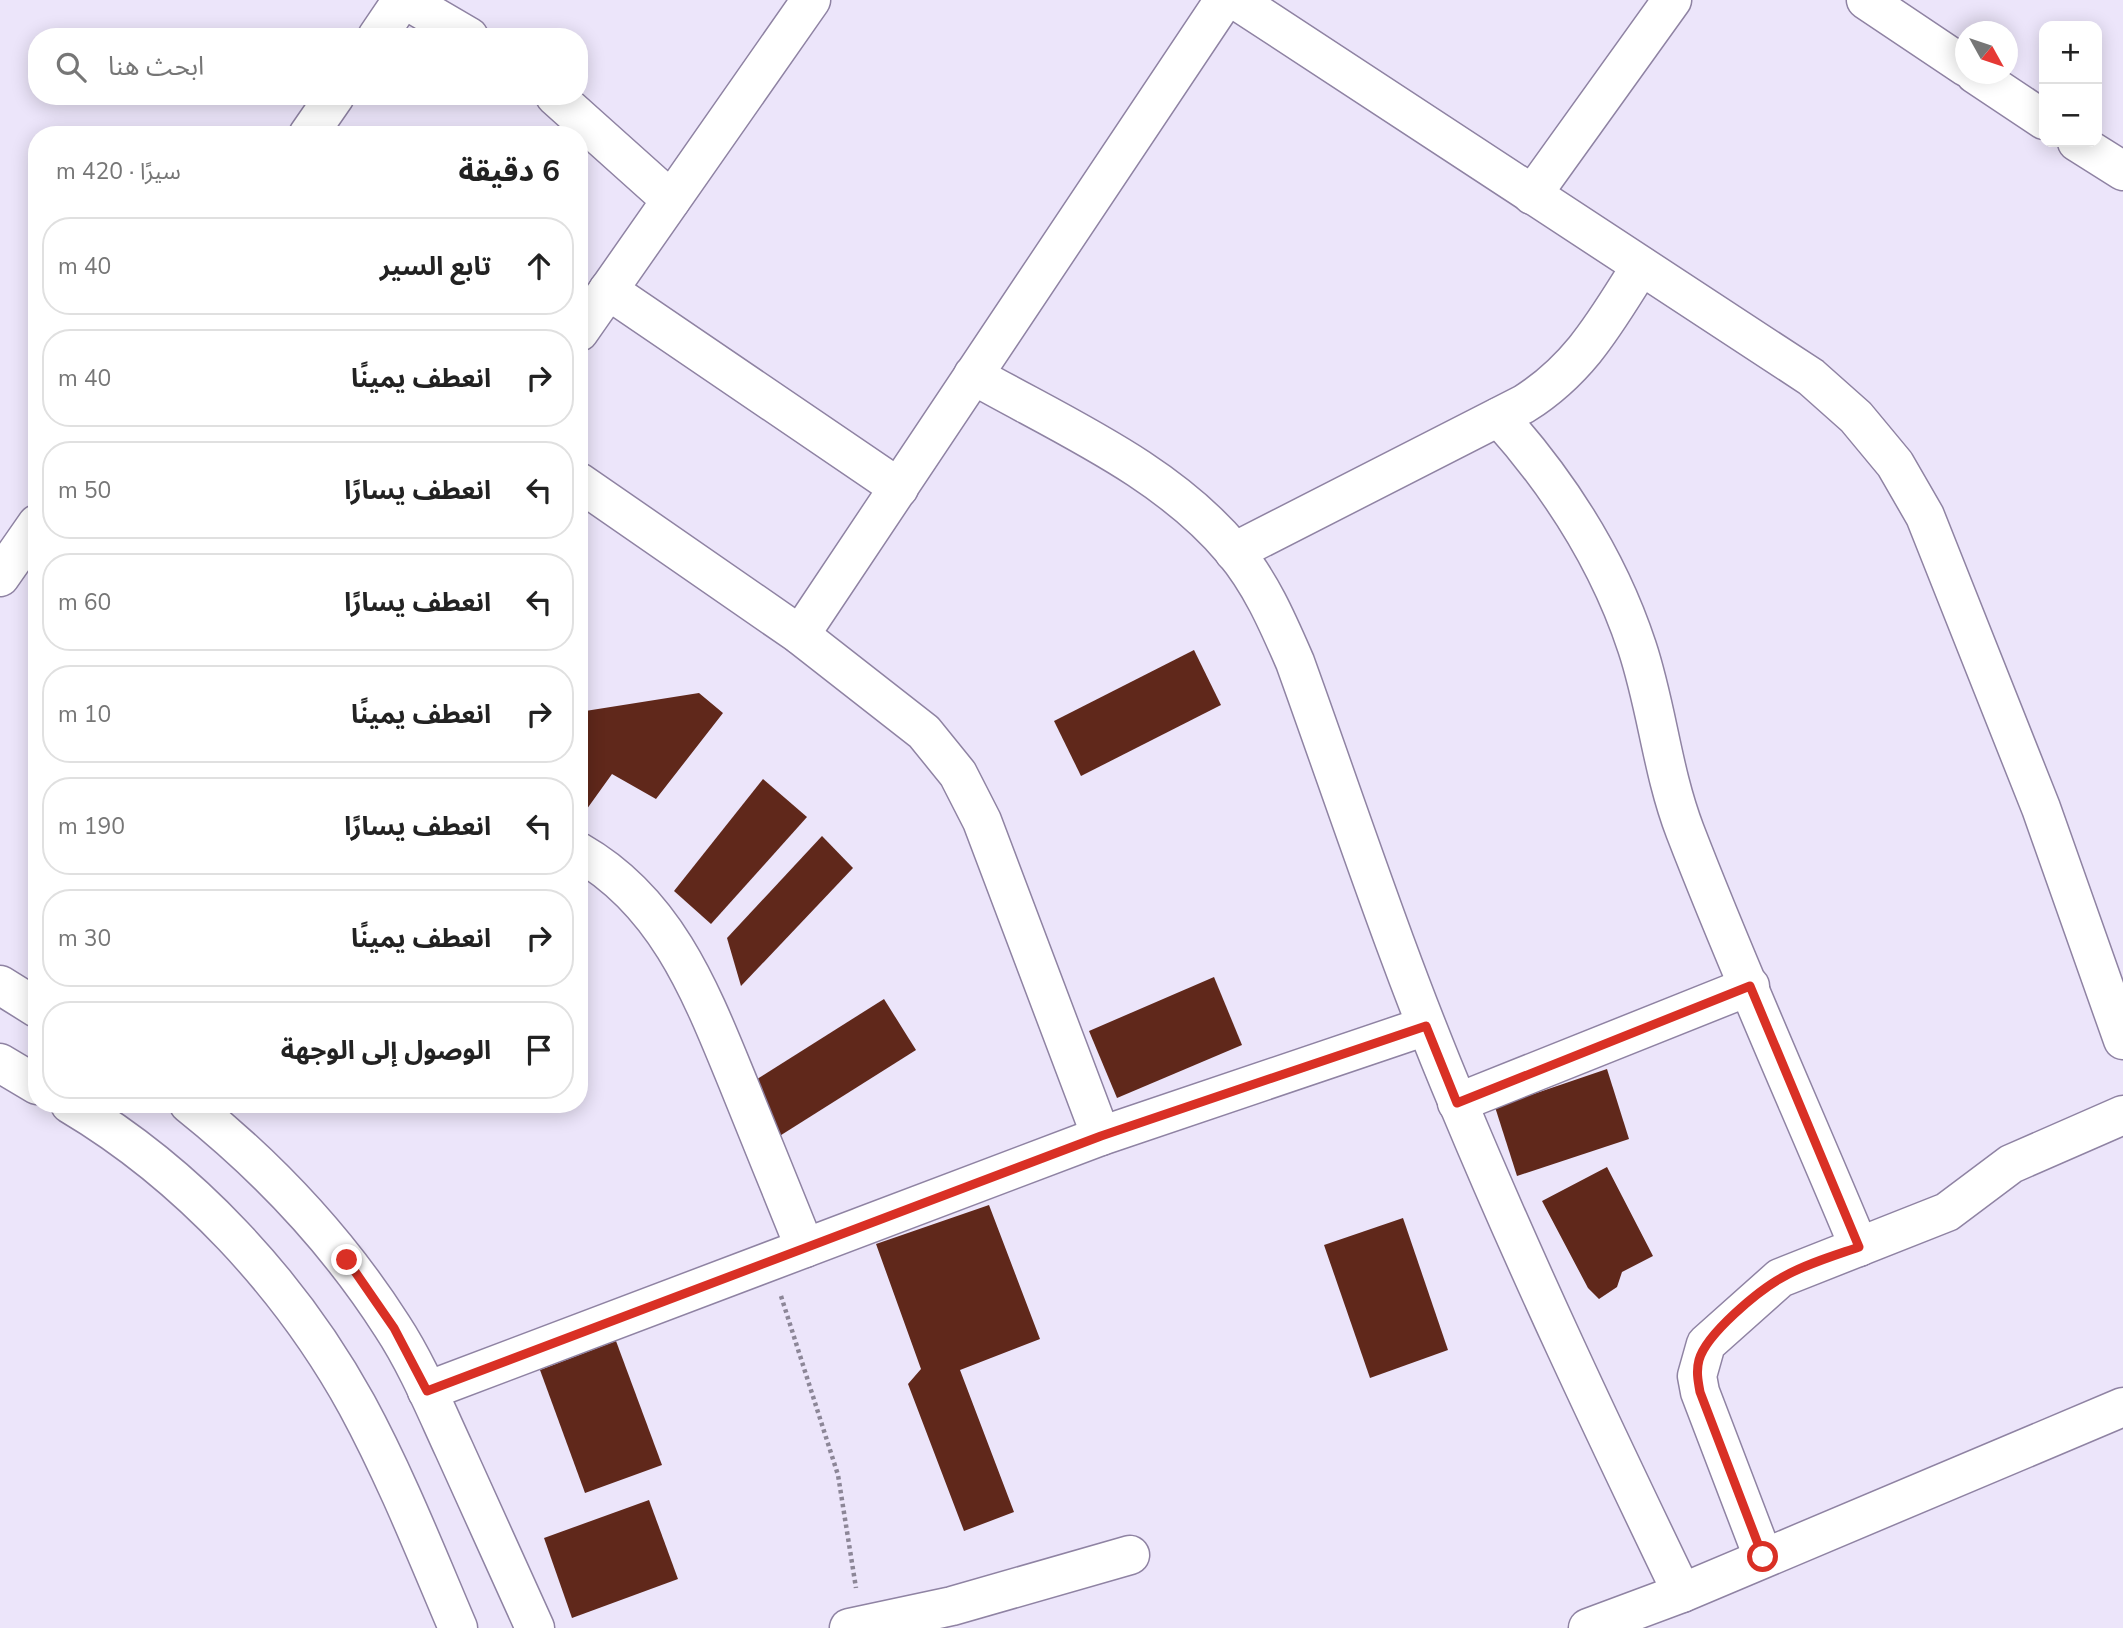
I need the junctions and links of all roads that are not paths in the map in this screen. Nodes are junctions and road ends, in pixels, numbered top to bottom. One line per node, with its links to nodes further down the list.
1 (405, 0): 7 (street); 8 (street)
2 (811, 0): 18 (street)
3 (1224, 0): 22 (street)
4 (1236, 0): 17 (street)
5 (1672, 0): 17 (street)
6 (1867, 0): 9 (street)
7 (384, 28)
8 (453, 28)
9 (1955, 60)
10 (1990, 84): 13 (street)
11 (329, 105): 14 (street)
12 (565, 105): 18 (street)
13 (2039, 117)
14 (315, 126)
15 (2085, 147): 16 (street)
16 (2123, 171)
17 (1532, 195): 19 (street)
18 (671, 200): 20 (street)
19 (1641, 266): 23 (street); 35 (street)
20 (608, 290): 21 (street); 25 (street)
21 (588, 319)
22 (973, 375): 25 (street); 27 (street)
23 (1500, 416): 27 (street); 32 (street)
24 (588, 488): 29 (street)
25 (899, 488): 29 (street)
26 (28, 545): 28 (street)
27 (1234, 552): 34 (street)
28 (15, 575)
29 (800, 635): 42 (street)
30 (588, 859): 44 (street)
31 (0, 985): 33 (street)
32 (1750, 986): 38 (street); 43 (street)
33 (28, 1002)
34 (1426, 1026): 38 (street); 42 (street)
35 (2123, 1040)
36 (0, 1063): 37 (street)
37 (28, 1080)
38 (1457, 1103): 49 (street)
39 (82, 1113): 51 (street)
40 (200, 1113): 45 (street)
41 (2123, 1115): 43 (street)
42 (1101, 1136): 44 (street)
43 (1859, 1247): 48 (street)
44 (805, 1248): 45 (street)
45 (427, 1391): 52 (street)
46 (2123, 1406): 48 (street)
47 (1130, 1555): 50 (street)
48 (1763, 1557): 49 (street)
49 (1682, 1593): 53 (street)
50 (855, 1626)
51 (458, 1628)
52 (536, 1628)
53 (1588, 1628)

